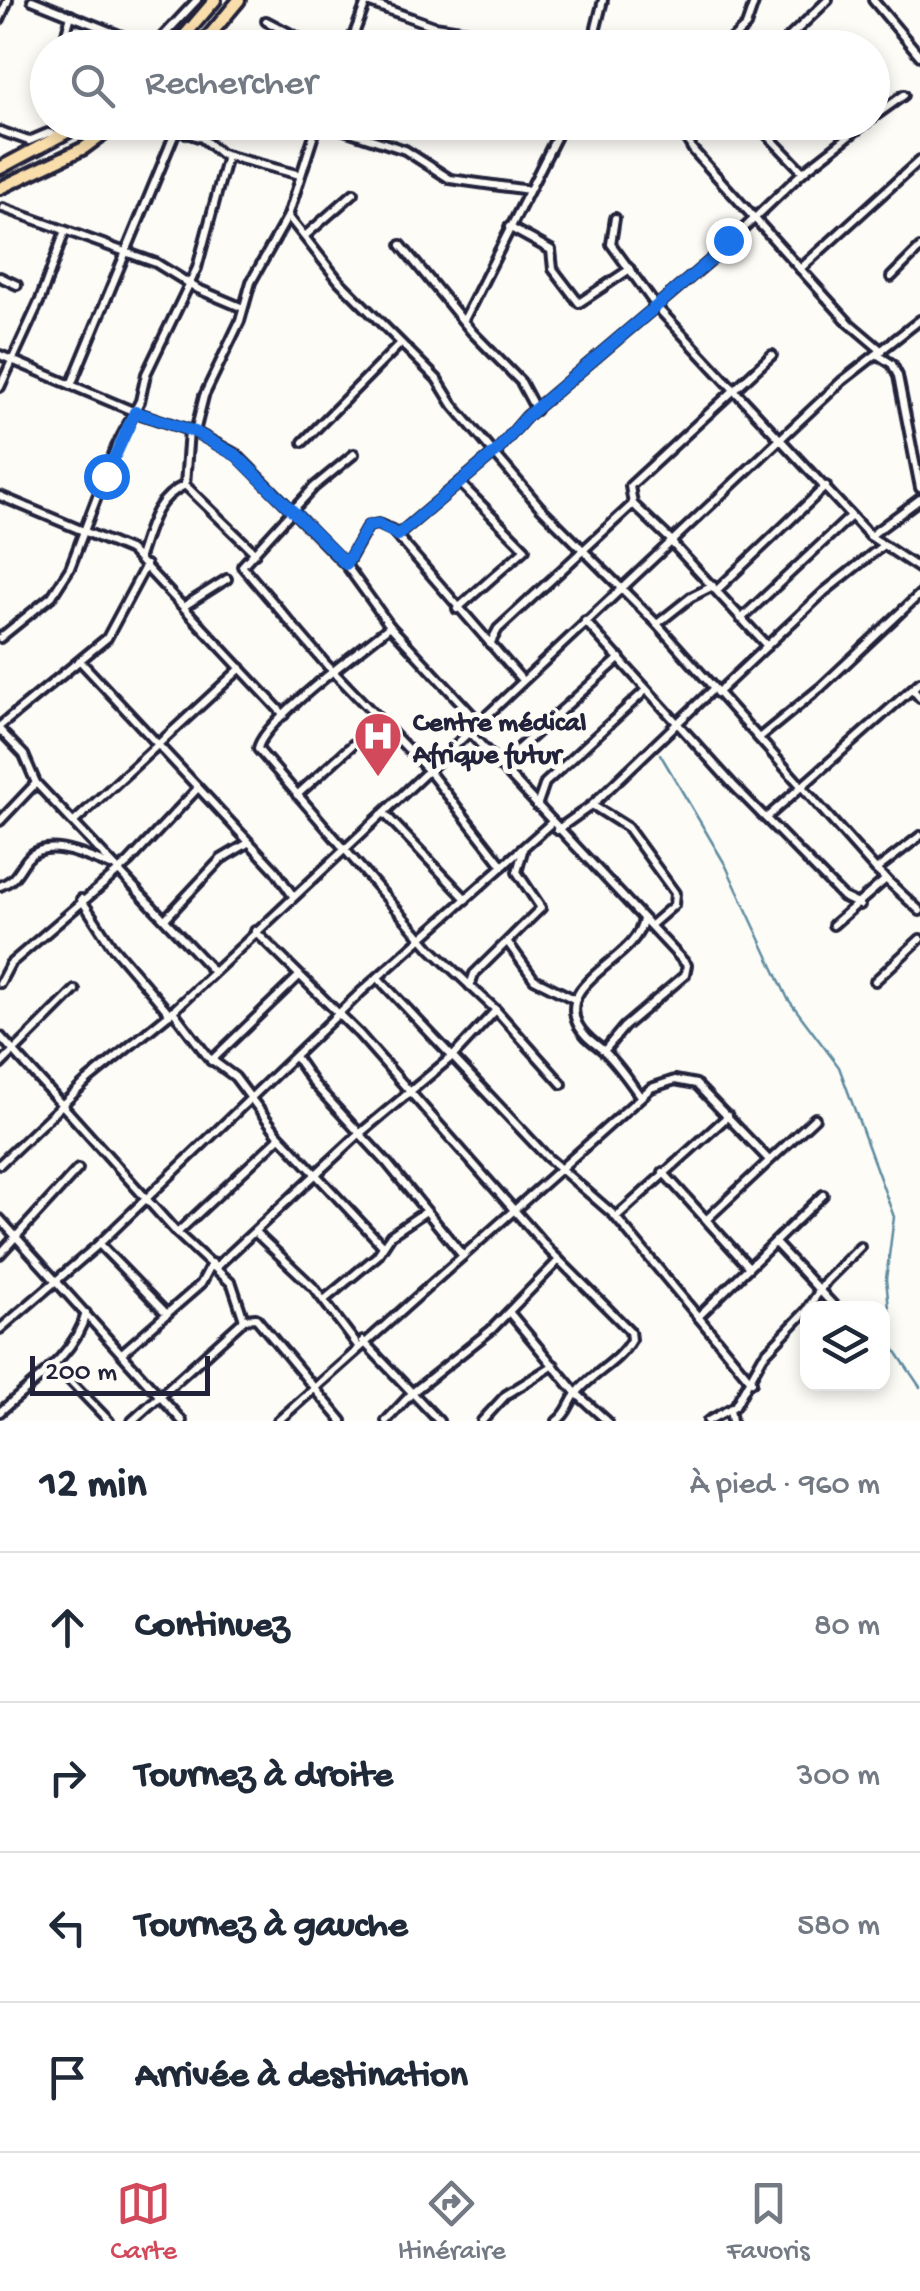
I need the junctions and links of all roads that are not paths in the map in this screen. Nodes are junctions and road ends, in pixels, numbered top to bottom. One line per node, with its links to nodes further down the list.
1 (8, 0): 12 (street)
2 (32, 0): 11 (street)
3 (198, 0): 16 (street)
4 (214, 0): 17 (highway)
5 (239, 0): 18 (highway)
6 (603, 0): 22 (street)
7 (754, 0): 23 (street)
8 (828, 0): 24 (street)
9 (872, 0): 25 (street)
10 (367, 1): 20 (street); 21 (street)
11 (71, 15): 14 (street); 15 (street)
12 (0, 20)
13 (266, 21): 19 (street)
14 (67, 30)
15 (108, 30)
16 (169, 30)
17 (189, 30)
18 (214, 30)
19 (283, 30)
20 (352, 30)
21 (455, 30)
22 (596, 30)
23 (742, 30)
24 (797, 30)
25 (920, 56)
26 (904, 95): 27 (street)
27 (890, 105)
28 (0, 131): 29 (street)
29 (31, 140)
30 (56, 140): 42 (highway)
31 (95, 140): 45 (highway)
32 (172, 140): 57 (street)
33 (205, 140): 40 (street)
34 (313, 140): 44 (street)
35 (375, 140): 46 (street)
36 (555, 140): 46 (street)
37 (687, 140): 50 (street)
38 (772, 140): 43 (street)
39 (844, 140): 43 (street)
40 (227, 156): 44 (street); 62 (street)
41 (920, 160): 59 (street)
42 (0, 168)
43 (803, 172): 50 (street)
44 (300, 175): 49 (street)
45 (0, 188)
46 (529, 190): 52 (street)
47 (354, 192): 54 (street)
48 (3, 208): 53 (street)
49 (288, 216): 54 (street); 65 (street)
50 (754, 217): 59 (street); 64 (street)
51 (615, 218): 58 (street)
52 (509, 226): 58 (street); 66 (street)
53 (64, 231): 57 (street); 72 (street)
54 (306, 236): 68 (street)
55 (401, 245): 66 (street)
56 (920, 248): 61 (street)
57 (124, 254): 62 (street); 73 (street)
58 (630, 269): 64 (street)
59 (800, 270): 69 (street)
60 (0, 277): 63 (street)
61 (891, 277)
62 (188, 283): 65 (street); 77 (street)
63 (16, 284)
64 (656, 306): 75 (street); 76 (street)
65 (244, 308): 78 (street)
66 (464, 318): 76 (street)
67 (920, 320): 69 (street)
68 (400, 344): 80 (street); 81 (street)
69 (880, 353): 79 (street); 86 (street)
70 (0, 355): 72 (street)
71 (772, 356): 75 (street)
72 (10, 359): 73 (street); 74 (street)
73 (71, 385): 77 (street)
74 (0, 387)
75 (734, 390): 79 (street); 89 (street)
76 (536, 410): 81 (street)
77 (135, 412): 78 (street); 92 (street)
78 (192, 431): 84 (street); 90 (street)
79 (781, 438): 85 (street); 95 (street)
80 (303, 442)
81 (496, 452): 83 (street); 97 (street)
82 (354, 454): 90 (street)
83 (460, 482): 93 (street); 108 (street)
84 (186, 485): 98 (street); 99 (street)
85 (826, 486): 91 (street); 105 (street)
86 (920, 488)
87 (0, 496): 92 (street)
88 (920, 499): 94 (street)
89 (633, 504): 95 (street); 97 (street)
90 (292, 511): 98 (street); 100 (street)
91 (851, 516): 94 (street); 109 (street)
92 (86, 532): 99 (street); 113 (street)
93 (398, 535): 100 (street); 108 (street)
94 (870, 536): 96 (street)
95 (673, 542): 104 (street); 105 (street)
96 (882, 546): 102 (street); 115 (street)
97 (586, 549): 104 (street); 114 (street)
98 (255, 553): 119 (street)
99 (139, 557): 101 (street)
100 (346, 564): 112 (street)
101 (146, 566): 107 (street); 117 (street)
102 (920, 569)
103 (227, 579): 107 (street)
104 (620, 588): 110 (street); 111 (street)
105 (715, 588): 109 (street); 111 (street)
106 (920, 594): 132 (street)
107 (186, 606): 118 (street)
108 (458, 609): 114 (street)
109 (741, 619): 115 (street)
110 (585, 621): 116 (street); 120 (street)
111 (657, 624): 124 (street)
112 (390, 626): 119 (street); 128 (street)
113 (0, 638)
114 (490, 644): 120 (street)
115 (767, 646): 124 (street)
116 (620, 658): 123 (street); 134 (street)
117 (80, 661): 130 (street); 133 (street)
118 (241, 668): 126 (street); 133 (street)
119 (332, 670): 126 (street); 127 (street)
120 (522, 680): 128 (street)
121 (920, 682): 122 (street)
122 (912, 689): 125 (street); 137 (street)
123 (646, 690): 129 (street); 141 (street)
124 (715, 691): 129 (street); 132 (street)
125 (920, 698)
126 (284, 715): 139 (street)
127 (380, 720): 135 (street); 139 (street)
128 (478, 721): 131 (street)
129 (677, 722): 140 (street); 143 (street)
130 (0, 728): 136 (street)
131 (468, 730): 134 (street); 135 (street)
132 (758, 738): 137 (street)
133 (160, 746): 138 (street); 145 (street)
134 (499, 766): 141 (street)
135 (428, 770): 142 (street); 152 (street)
136 (36, 784): 144 (street); 145 (street)
137 (802, 786): 143 (street); 154 (street)
138 (198, 788): 149 (street); 153 (street)
139 (297, 795): 151 (street)
140 (592, 804): 147 (street); 163 (street)
141 (536, 807): 146 (street)
142 (384, 813): 151 (street); 159 (street)
143 (766, 818): 160 (street)
144 (0, 821)
145 (74, 822): 153 (street)
146 (550, 823): 147 (street); 150 (street)
147 (557, 830): 163 (street)
148 (920, 836): 154 (street)
149 (248, 843): 157 (street); 162 (street)
150 (524, 848): 152 (street); 168 (street)
151 (344, 849): 157 (street); 166 (street)
152 (503, 866): 159 (street)
153 (116, 869): 156 (street); 158 (street); 162 (street)
154 (876, 870): 155 (street)
155 (886, 879): 160 (street); 161 (street)
156 (0, 886)
157 (292, 896): 165 (street)
158 (81, 899): 173 (street); 178 (street)
159 (466, 899): 166 (street)
160 (860, 904): 164 (street)
161 (920, 911)
162 (165, 919): 169 (street)
163 (647, 922): 176 (street); 181 (street)
164 (833, 925)
165 (255, 931): 169 (street); 170 (street)
166 (424, 937): 171 (street); 174 (street)
167 (920, 938): 172 (street)
168 (508, 943): 174 (street); 176 (street)
169 (213, 971): 178 (street)
170 (299, 976): 179 (street); 185 (street)
171 (378, 978): 179 (street); 183 (street)
172 (874, 981)
173 (0, 983)
174 (469, 987): 177 (street)
175 (76, 990): 182 (street)
176 (574, 998): 181 (street)
177 (496, 1010): 183 (street); 187 (street)
178 (171, 1012): 185 (street); 191 (street)
179 (339, 1016): 184 (street); 188 (street)
180 (0, 1036): 182 (street)
181 (604, 1051): 189 (street)
182 (12, 1052): 186 (street); 191 (street)
183 (454, 1055): 188 (street); 199 (street)
184 (296, 1058): 190 (street); 194 (street)
185 (211, 1061): 190 (street)
186 (0, 1065)
187 (562, 1084)
188 (408, 1093): 194 (street); 205 (street)
189 (640, 1096): 192 (street); 199 (street)
190 (251, 1098): 195 (street); 203 (street)
191 (60, 1105): 197 (street); 203 (street)
192 (728, 1116): 196 (street); 200 (street)
193 (815, 1118): 196 (street)
194 (358, 1135): 201 (street); 204 (street)
195 (280, 1137): 201 (street); 209 (street)
196 (769, 1160): 208 (street)
197 (0, 1164)
198 (78, 1169): 211 (street)
199 (562, 1169): 205 (street); 206 (street)
200 (663, 1172): 206 (street); 208 (street)
201 (316, 1176): 210 (street); 214 (street)
202 (823, 1196): 213 (street)
203 (147, 1198): 209 (street); 212 (street)
204 (426, 1210): 214 (street); 217 (street)
205 (516, 1212): 217 (street); 218 (street)
206 (616, 1217): 229 (street)
207 (0, 1219): 211 (street)
208 (707, 1219): 220 (street)
209 (177, 1232): 219 (street)
210 (256, 1234): 219 (street); 223 (street)
211 (16, 1237): 216 (street); 221 (street)
212 (98, 1244): 221 (street); 228 (street)
213 (776, 1244): 220 (street); 222 (street)
214 (383, 1246): 223 (street)
215 (860, 1246): 222 (street)
216 (0, 1254)
217 (463, 1256): 233 (street)
218 (559, 1260): 227 (street); 240 (street)
219 (214, 1265): 228 (street); 231 (street)
220 (747, 1265): 229 (street)
221 (56, 1278): 226 (street); 232 (street)
222 (820, 1291): 224 (street); 225 (street)
223 (324, 1300): 233 (street)
224 (813, 1301)
225 (829, 1301)
226 (86, 1312): 234 (street); 235 (street)
227 (509, 1312): 236 (street); 239 (street)
228 (168, 1314): 234 (street)
229 (698, 1317): 237 (street)
230 (800, 1317): 237 (street)
231 (245, 1319): 238 (street); 241 (street)
232 (0, 1329)
233 (361, 1344): 238 (street); 239 (street)
234 (122, 1352): 241 (street)
235 (54, 1364): 243 (street); 245 (street)
236 (554, 1365): 240 (street); 252 (street)
237 (752, 1382): 242 (street)
238 (314, 1388): 248 (street); 249 (street)
239 (414, 1392): 250 (street); 251 (street)
240 (576, 1393): 253 (street); 254 (street)
241 (160, 1397): 246 (street); 247 (street)
242 (730, 1409): 255 (street); 256 (street)
243 (1, 1410): 244 (street)
244 (10, 1421)
245 (109, 1421)
246 (132, 1421)
247 (182, 1421)
248 (278, 1421)
249 (342, 1421)
250 (386, 1421)
251 (439, 1421)
252 (482, 1421)
253 (557, 1421)
254 (606, 1421)
255 (708, 1421)
256 (732, 1421)

